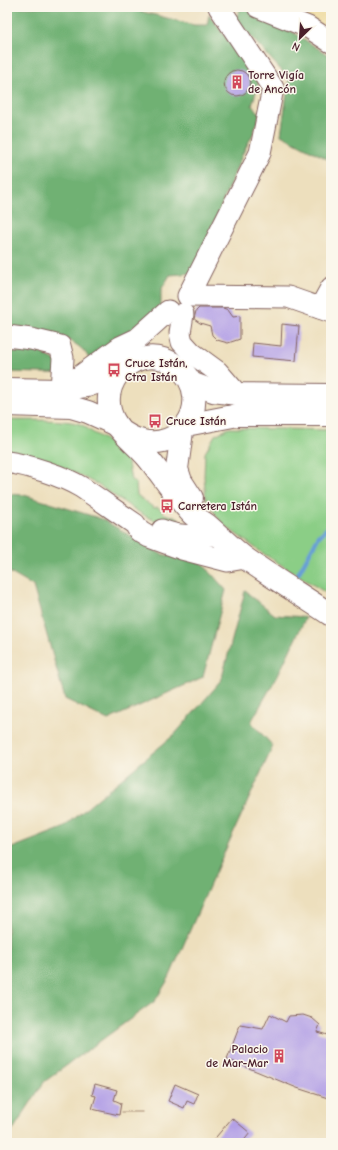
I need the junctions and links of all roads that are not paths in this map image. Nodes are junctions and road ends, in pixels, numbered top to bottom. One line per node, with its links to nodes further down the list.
1 (219, 7): 5 (street)
2 (258, 7): 3 (street)
3 (331, 42)
4 (331, 288): 5 (street)
5 (326, 310)
6 (7, 336): 10 (street)
7 (116, 376): 8 (main road); 10 (main road); 15 (main road)
8 (191, 383): 12 (main road); 16 (main road)
9 (7, 389): 10 (main road)
10 (61, 390): 12 (street)
11 (331, 395): 12 (main road)
12 (238, 404): 14 (main road); 16 (main road)
13 (7, 405): 15 (main road)
14 (331, 415)
15 (120, 428): 16 (main road); 19 (main road)
16 (184, 428): 19 (main road)
17 (7, 462): 18 (street)
18 (135, 524): 20 (street); 21 (street)
19 (205, 524): 20 (street); 20 (street); 21 (street); 22 (main road)
20 (181, 535)
21 (194, 552): 22 (street)
22 (244, 558): 23 (main road)
23 (331, 615)

